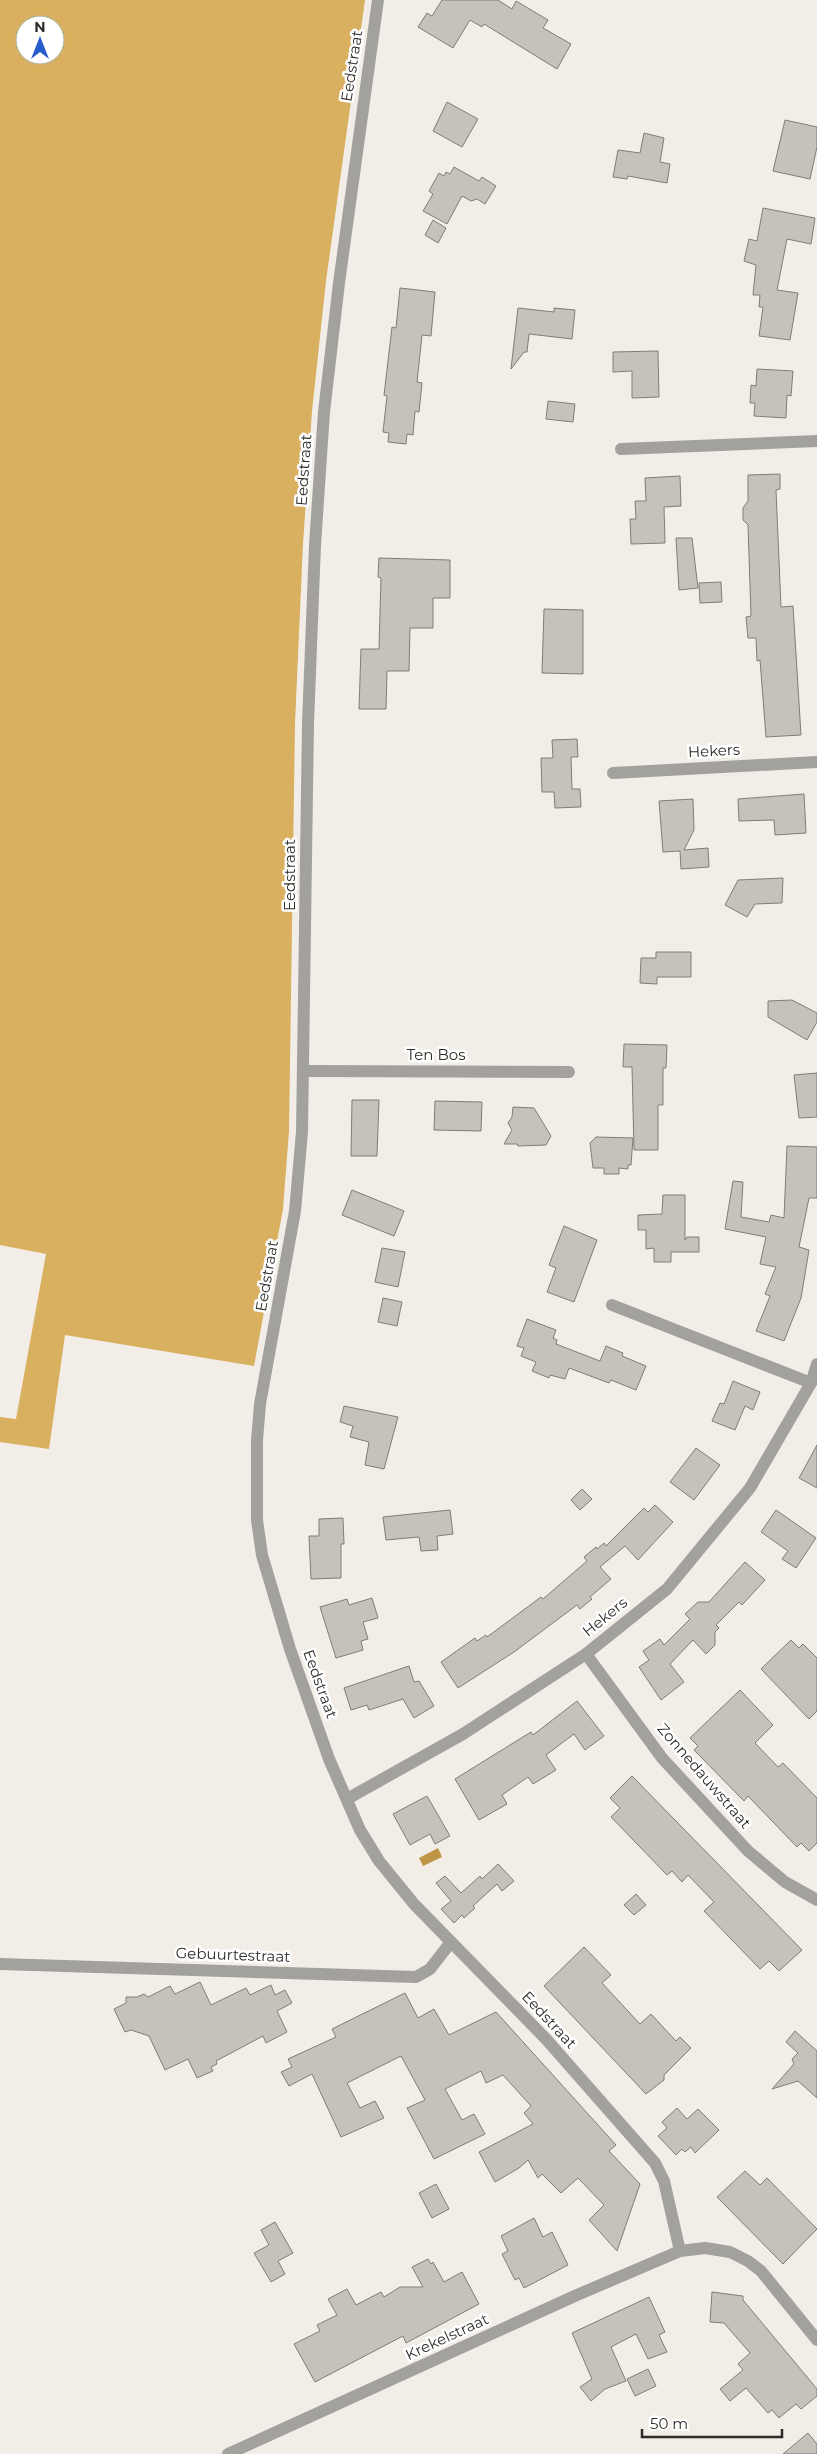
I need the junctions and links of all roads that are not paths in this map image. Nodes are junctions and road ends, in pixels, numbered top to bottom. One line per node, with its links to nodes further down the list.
1 (378, 0): 6 (street, Eedstraat)
2 (817, 441): 3 (street)
3 (621, 449)
4 (817, 762): 5 (street, Hekers)
5 (613, 773)
6 (304, 1071): 7 (street, Ten Bos); 12 (street, Eedstraat)
7 (568, 1072)
8 (612, 1305): 10 (street)
9 (817, 1364): 10 (street, Hekers)
10 (810, 1383): 11 (street, Hekers)
11 (586, 1654): 12 (street, Hekers); 13 (street, Zonnedauwstraat)
12 (347, 1798): 14 (street, Eedstraat)
13 (817, 1900)
14 (451, 1942): 15 (street, Gebuurtestraat); 16 (street, Eedstraat)
15 (0, 1964)
16 (680, 2251): 17 (street); 18 (street, Krekelstraat)
17 (817, 2340)
18 (228, 2454)

